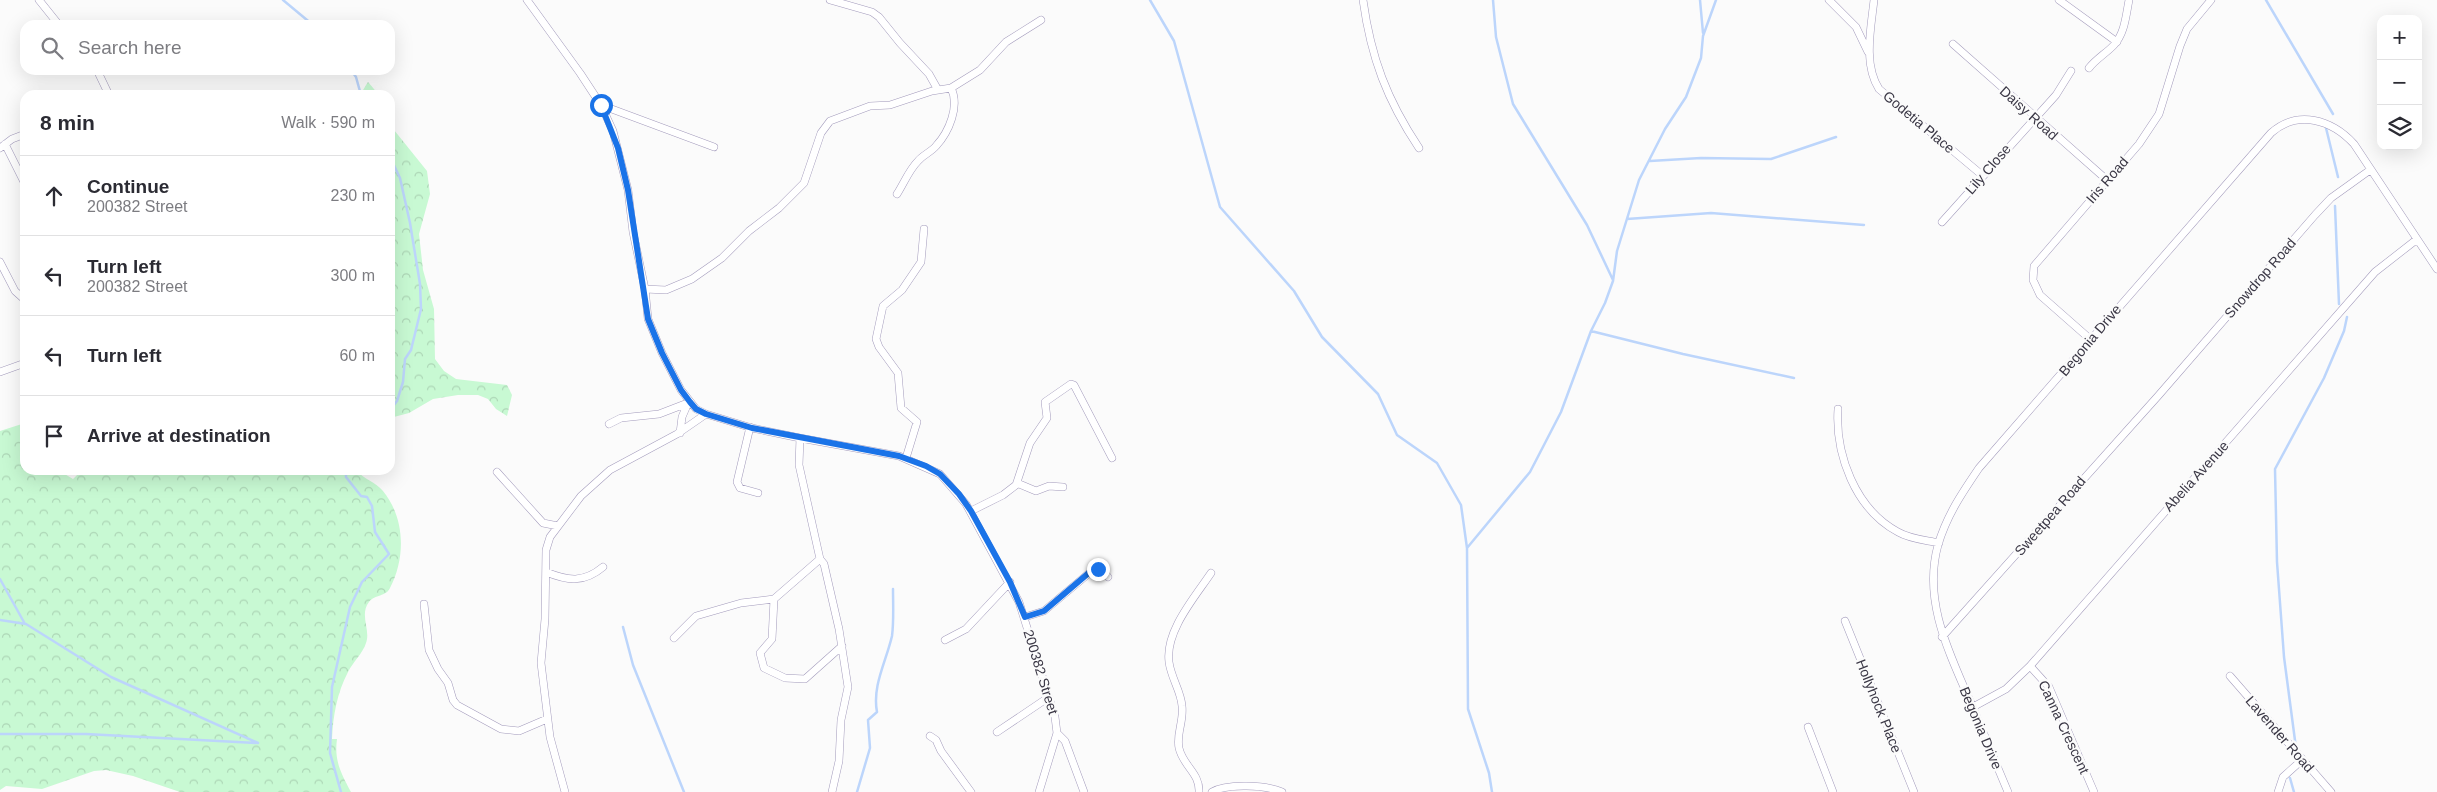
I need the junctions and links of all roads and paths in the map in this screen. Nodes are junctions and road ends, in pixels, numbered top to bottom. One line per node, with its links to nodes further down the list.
1 (39, 0): 10 (street)
2 (527, 0): 21 (street, 200382 Street)
3 (830, 0): 20 (street)
4 (1363, 0): 26 (street)
5 (1829, 0): 14 (street)
6 (1874, 0): 14 (street, Godetia Place)
7 (2059, 0): 12 (street)
8 (2129, 0): 12 (street)
9 (2211, 0): 30 (street, Iris Road)
10 (55, 20)
11 (1041, 20): 18 (street)
12 (2117, 42): 15 (street)
13 (1953, 44): 22 (street, Daisy Road)
14 (1870, 57): 28 (street, Godetia Place)
15 (2089, 68)
16 (2071, 71): 22 (street, Lily Close)
17 (99, 75): 19 (street)
18 (951, 88): 20 (street); 31 (street)
19 (107, 90)
20 (938, 90): 37 (street)
21 (601, 105): 25 (street); 37 (street, 200382 Street)
22 (2034, 118): 28 (street, Lily Close); 30 (street, Daisy Road)
23 (20, 137): 24 (street)
24 (2, 146): 29 (street)
25 (714, 147)
26 (1419, 148)
27 (2370, 170): 34 (street, Begonia Drive); 39 (street, Begonia Drive); 42 (street, Snowdrop Road)
28 (1982, 175): 32 (street, Lily Close)
29 (20, 176)
30 (2106, 180): 39 (street, Iris Road)
31 (897, 194)
32 (1942, 222)
33 (924, 229): 50 (street)
34 (2416, 240): 36 (street, Begonia Drive); 73 (street, Abelia Avenue)
35 (0, 262): 38 (street)
36 (2437, 269)
37 (645, 289): 43 (street, 200382 Street)
38 (20, 296)
39 (2090, 339): 58 (street, Begonia Drive)
40 (20, 365): 41 (street)
41 (0, 372)
42 (2158, 396): 69 (street, Sweetpea Road)
43 (688, 403): 45 (street, 200382 Street); 46 (street); 48 (street)
44 (1838, 409): 58 (street)
45 (706, 414): 47 (street, 200382 Street); 48 (street)
46 (609, 424)
47 (750, 427): 49 (street, 200382 Street); 55 (street)
48 (680, 433): 57 (street)
49 (800, 438): 50 (street, 200382 Street); 59 (street)
50 (906, 458): 56 (street, 200382 Street)
51 (1112, 458): 53 (street)
52 (497, 472): 57 (street)
53 (1016, 483): 54 (street); 56 (street)
54 (1063, 487)
55 (758, 493)
56 (971, 511): 64 (street, 200382 Street)
57 (558, 526): 61 (street)
58 (1939, 543): 69 (street, Begonia Drive)
59 (820, 559): 65 (street); 72 (street)
60 (603, 567): 61 (street)
61 (546, 572): 77 (street)
62 (1211, 573): 88 (street)
63 (1108, 577): 67 (street)
64 (1010, 582): 67 (street, 200382 Street); 71 (street)
65 (774, 599): 70 (street); 72 (street)
66 (424, 604): 77 (street)
67 (1025, 617): 75 (street, 200382 Street)
68 (1845, 621): 92 (street, Hollyhock Place)
69 (1942, 637): 76 (street, Begonia Drive)
70 (674, 638)
71 (945, 640)
72 (842, 646): 85 (street)
73 (2030, 666): 76 (street, Abelia Avenue); 94 (street, Canna Crescent)
74 (2230, 676): 82 (street, Lavender Road)
75 (1049, 697): 79 (street); 80 (street, 200382 Street)
76 (1973, 707): 93 (street, Begonia Drive)
77 (547, 720): 84 (street)
78 (1808, 727): 91 (street)
79 (997, 732)
80 (1057, 733): 83 (street, 200382 Street); 87 (street)
81 (930, 736): 86 (street)
82 (2302, 760): 95 (street); 96 (street, Lavender Road)
83 (1040, 790)
84 (565, 792)
85 (832, 792)
86 (971, 792)
87 (1084, 792)
88 (1199, 792)
89 (1212, 792): 90 (street)
90 (1282, 792)
91 (1833, 792)
92 (1914, 792)
93 (2008, 792)
94 (2094, 792)
95 (2278, 792)
96 (2331, 792)

